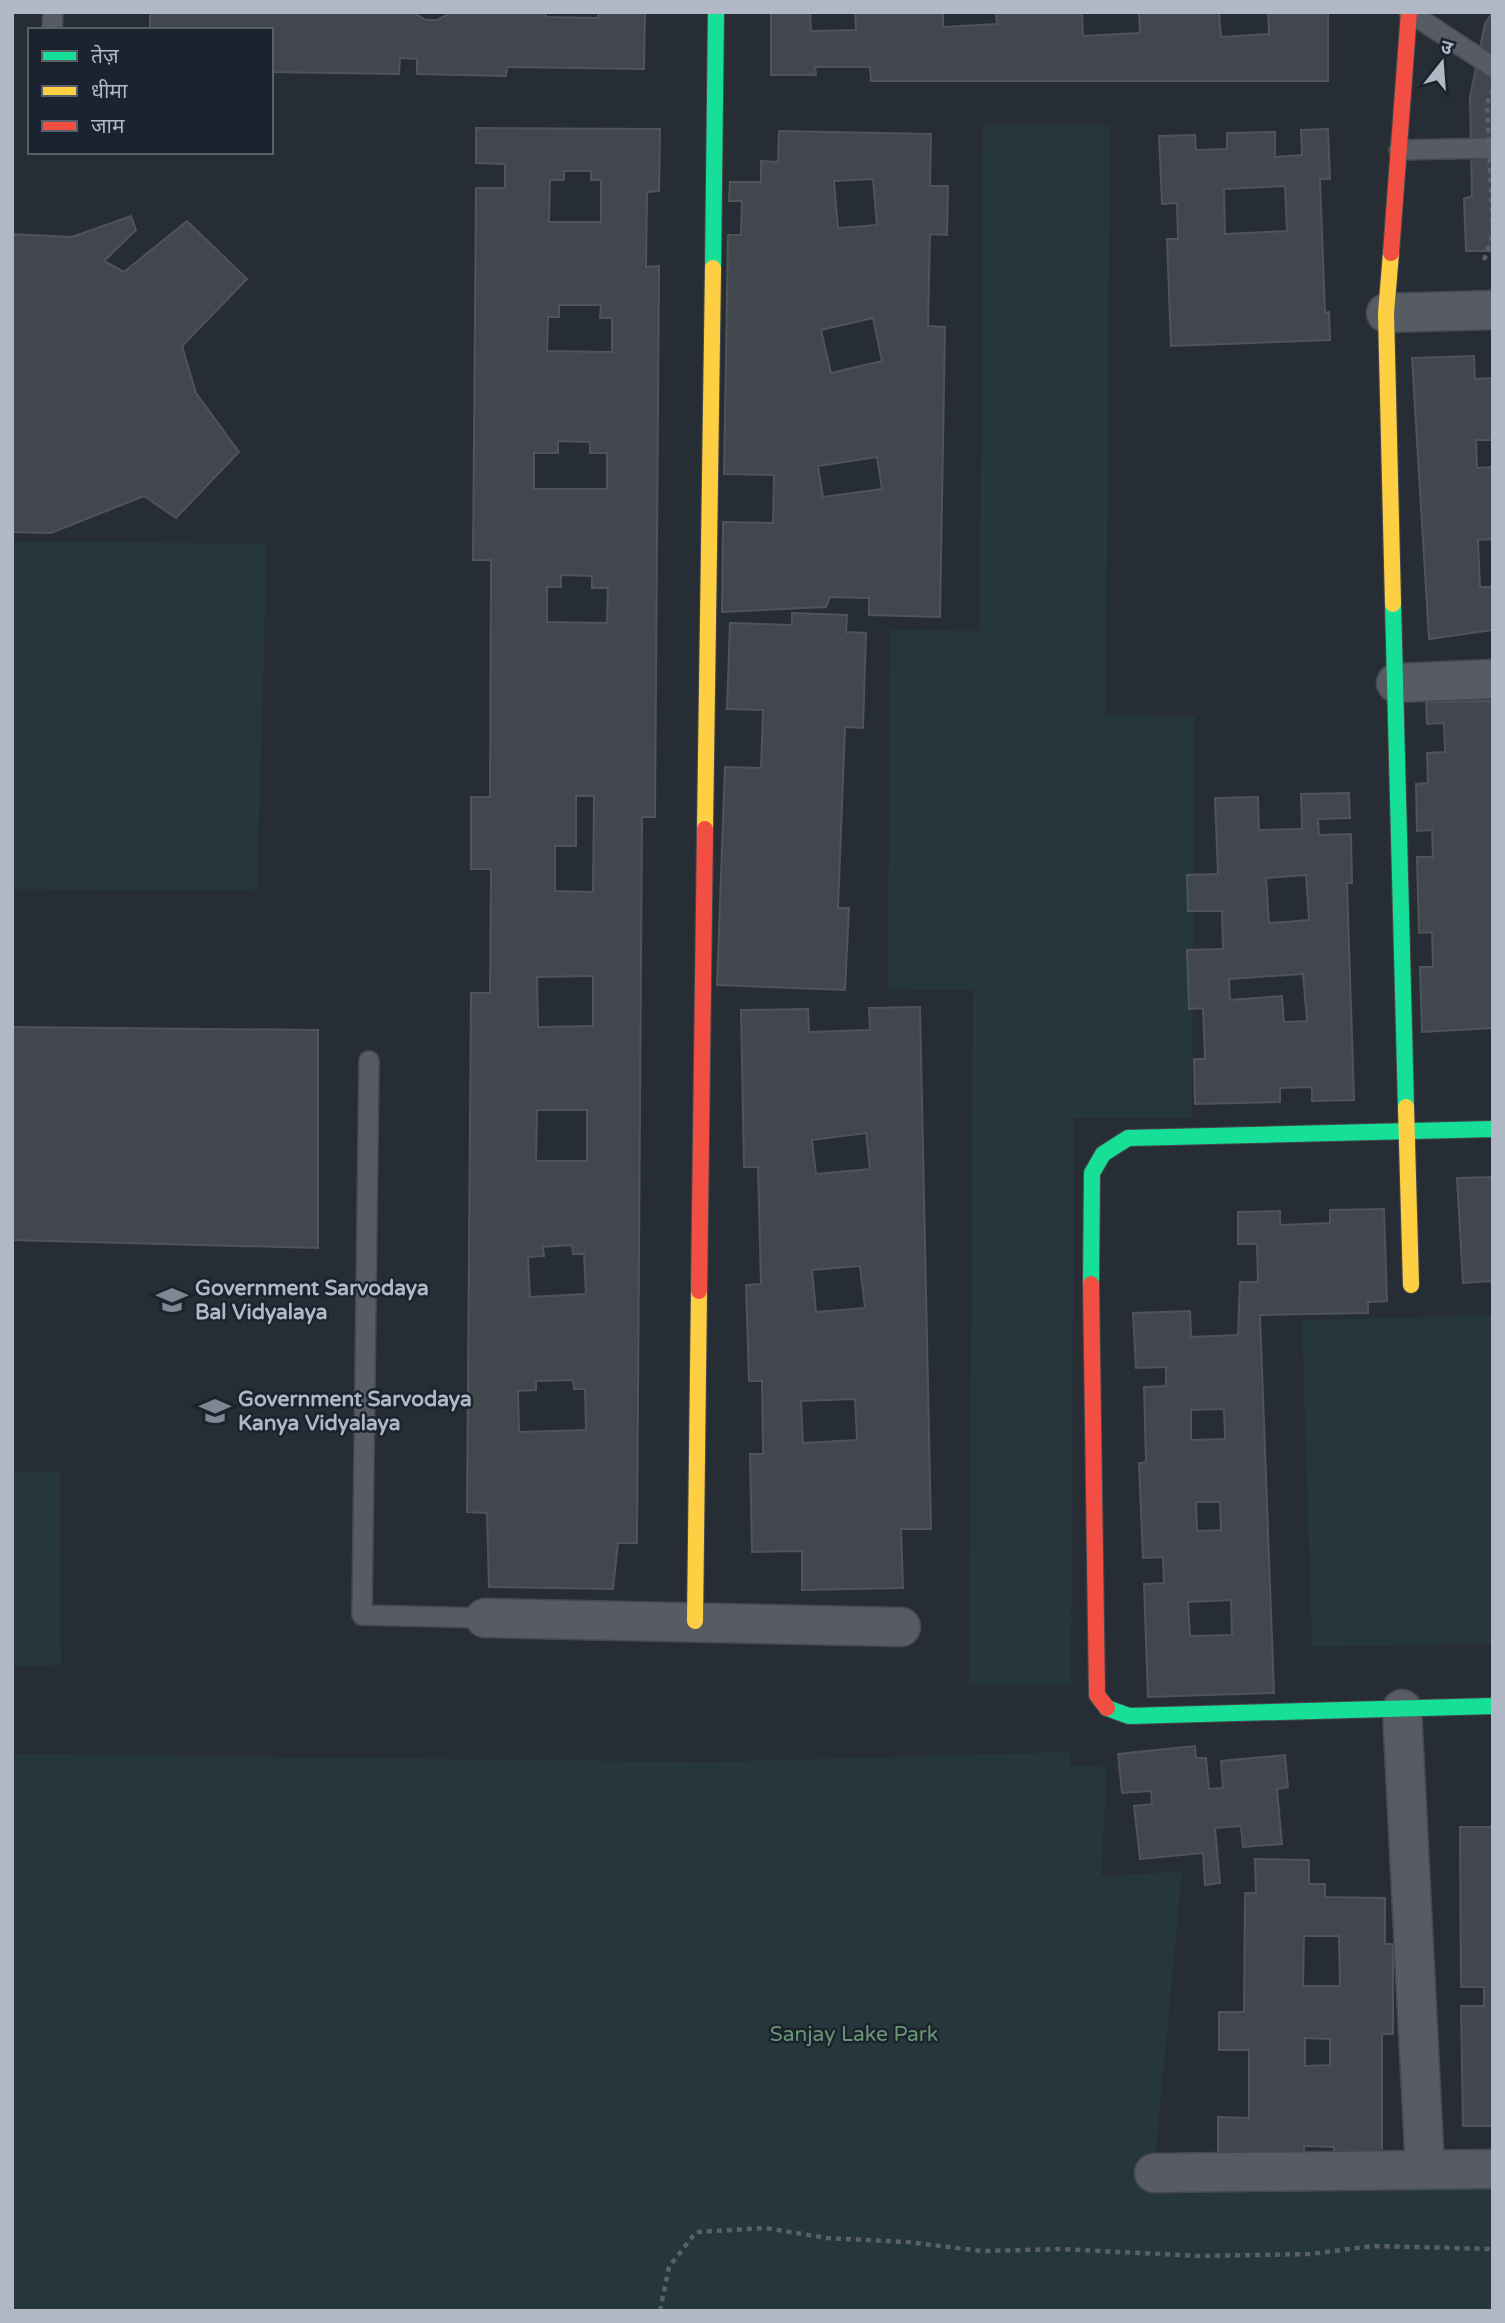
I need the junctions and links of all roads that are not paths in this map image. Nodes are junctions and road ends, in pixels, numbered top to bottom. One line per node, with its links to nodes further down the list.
1 (716, 12): 15 (street)
2 (1409, 12): 3 (lane); 5 (street)
3 (1493, 67)
4 (1493, 148): 5 (lane)
5 (1399, 150): 6 (street)
6 (1387, 295): 7 (street); 9 (street)
7 (1493, 310)
8 (1493, 679): 9 (street)
9 (1396, 683): 12 (street)
10 (369, 1061): 14 (lane)
11 (1493, 1129): 12 (street)
12 (1407, 1131): 13 (street); 18 (street)
13 (1411, 1285)
14 (485, 1618): 15 (street)
15 (695, 1621): 16 (street)
16 (901, 1627)
17 (1493, 1706): 18 (street)
18 (1402, 1709): 19 (street)
19 (1425, 2169): 20 (street); 21 (street)
20 (1493, 2169)
21 (1154, 2173)

